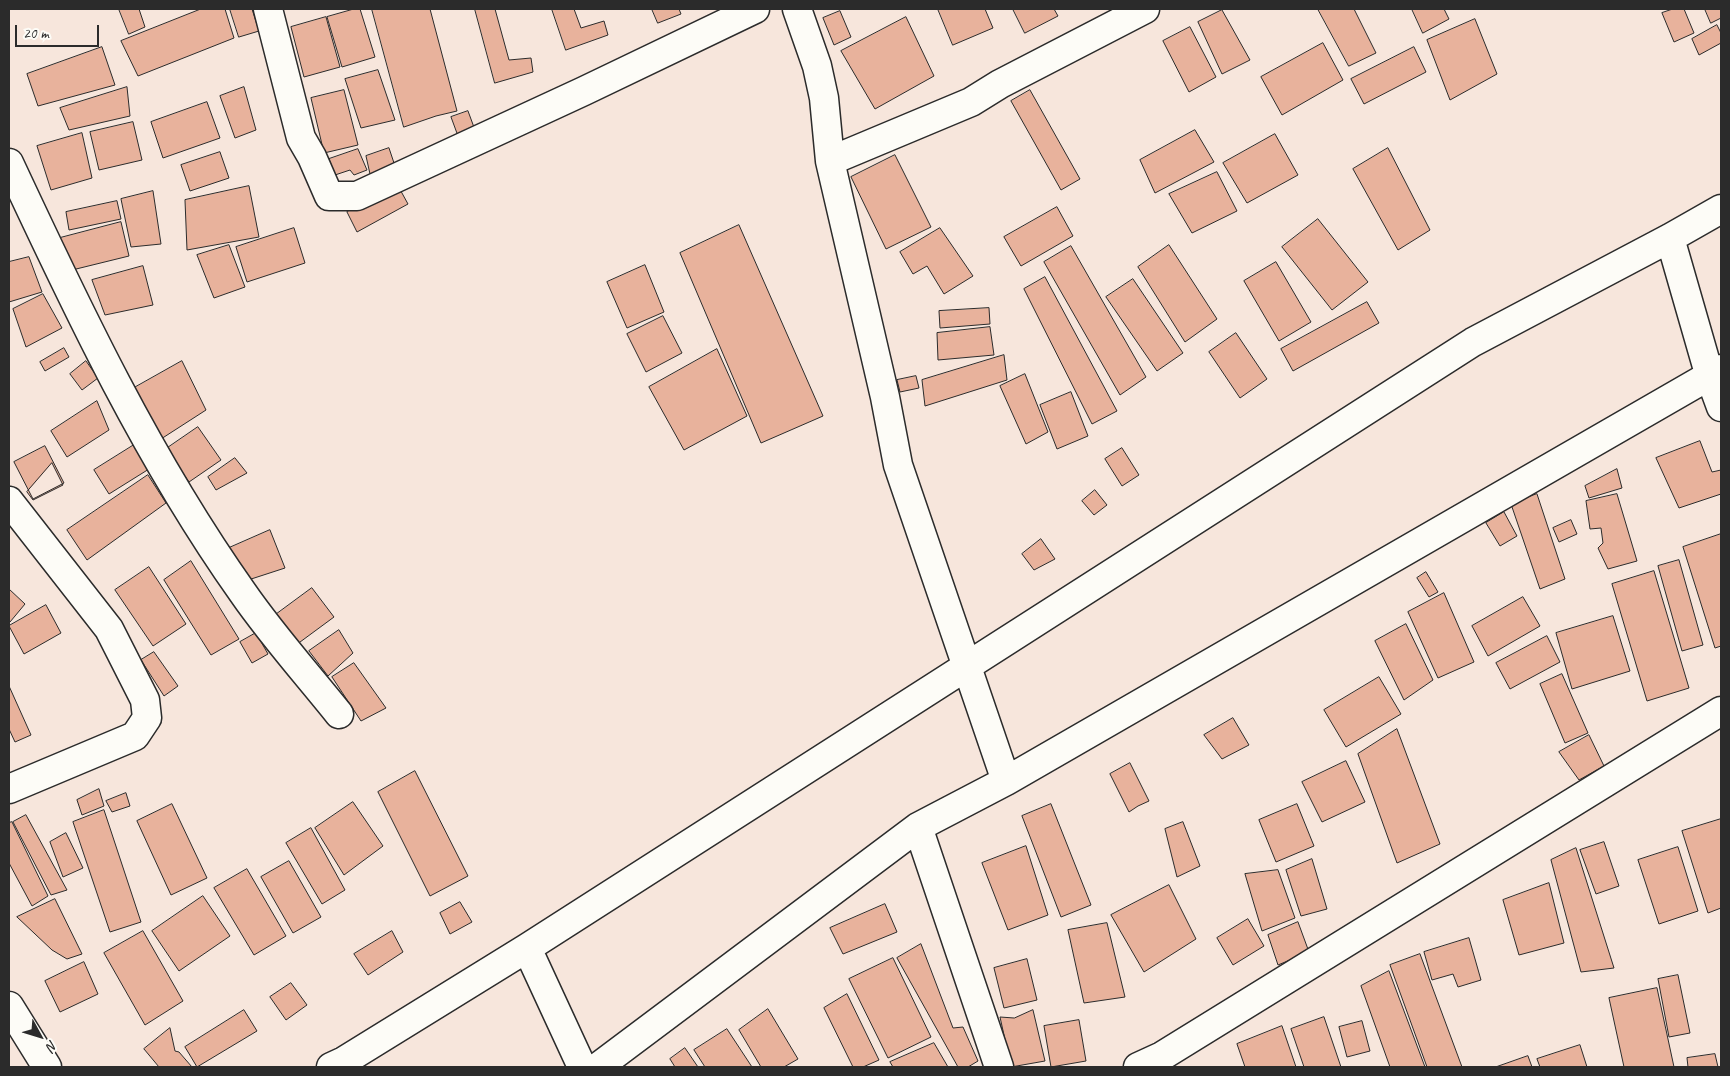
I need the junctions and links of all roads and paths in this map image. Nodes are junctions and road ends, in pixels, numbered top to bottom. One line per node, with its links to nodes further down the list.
1 (268, 9): 2 (street)
2 (755, 9)
3 (797, 9): 5 (street)
4 (1145, 9): 5 (street)
5 (830, 161): 12 (street)
6 (9, 163): 14 (street)
7 (1721, 209): 8 (street)
8 (1670, 238): 9 (street); 12 (street)
9 (1716, 373): 10 (street); 15 (street)
10 (1721, 407)
11 (9, 501): 16 (street)
12 (967, 666): 15 (street); 18 (street)
13 (1721, 711): 25 (street)
14 (339, 714)
15 (1006, 781): 17 (street)
16 (9, 789)
17 (918, 827): 23 (street); 24 (street)
18 (527, 948): 20 (street); 22 (street)
19 (9, 1006): 21 (street)
20 (340, 1065)
21 (47, 1067)
22 (582, 1067)
23 (598, 1067)
24 (999, 1067)
25 (1138, 1067)

